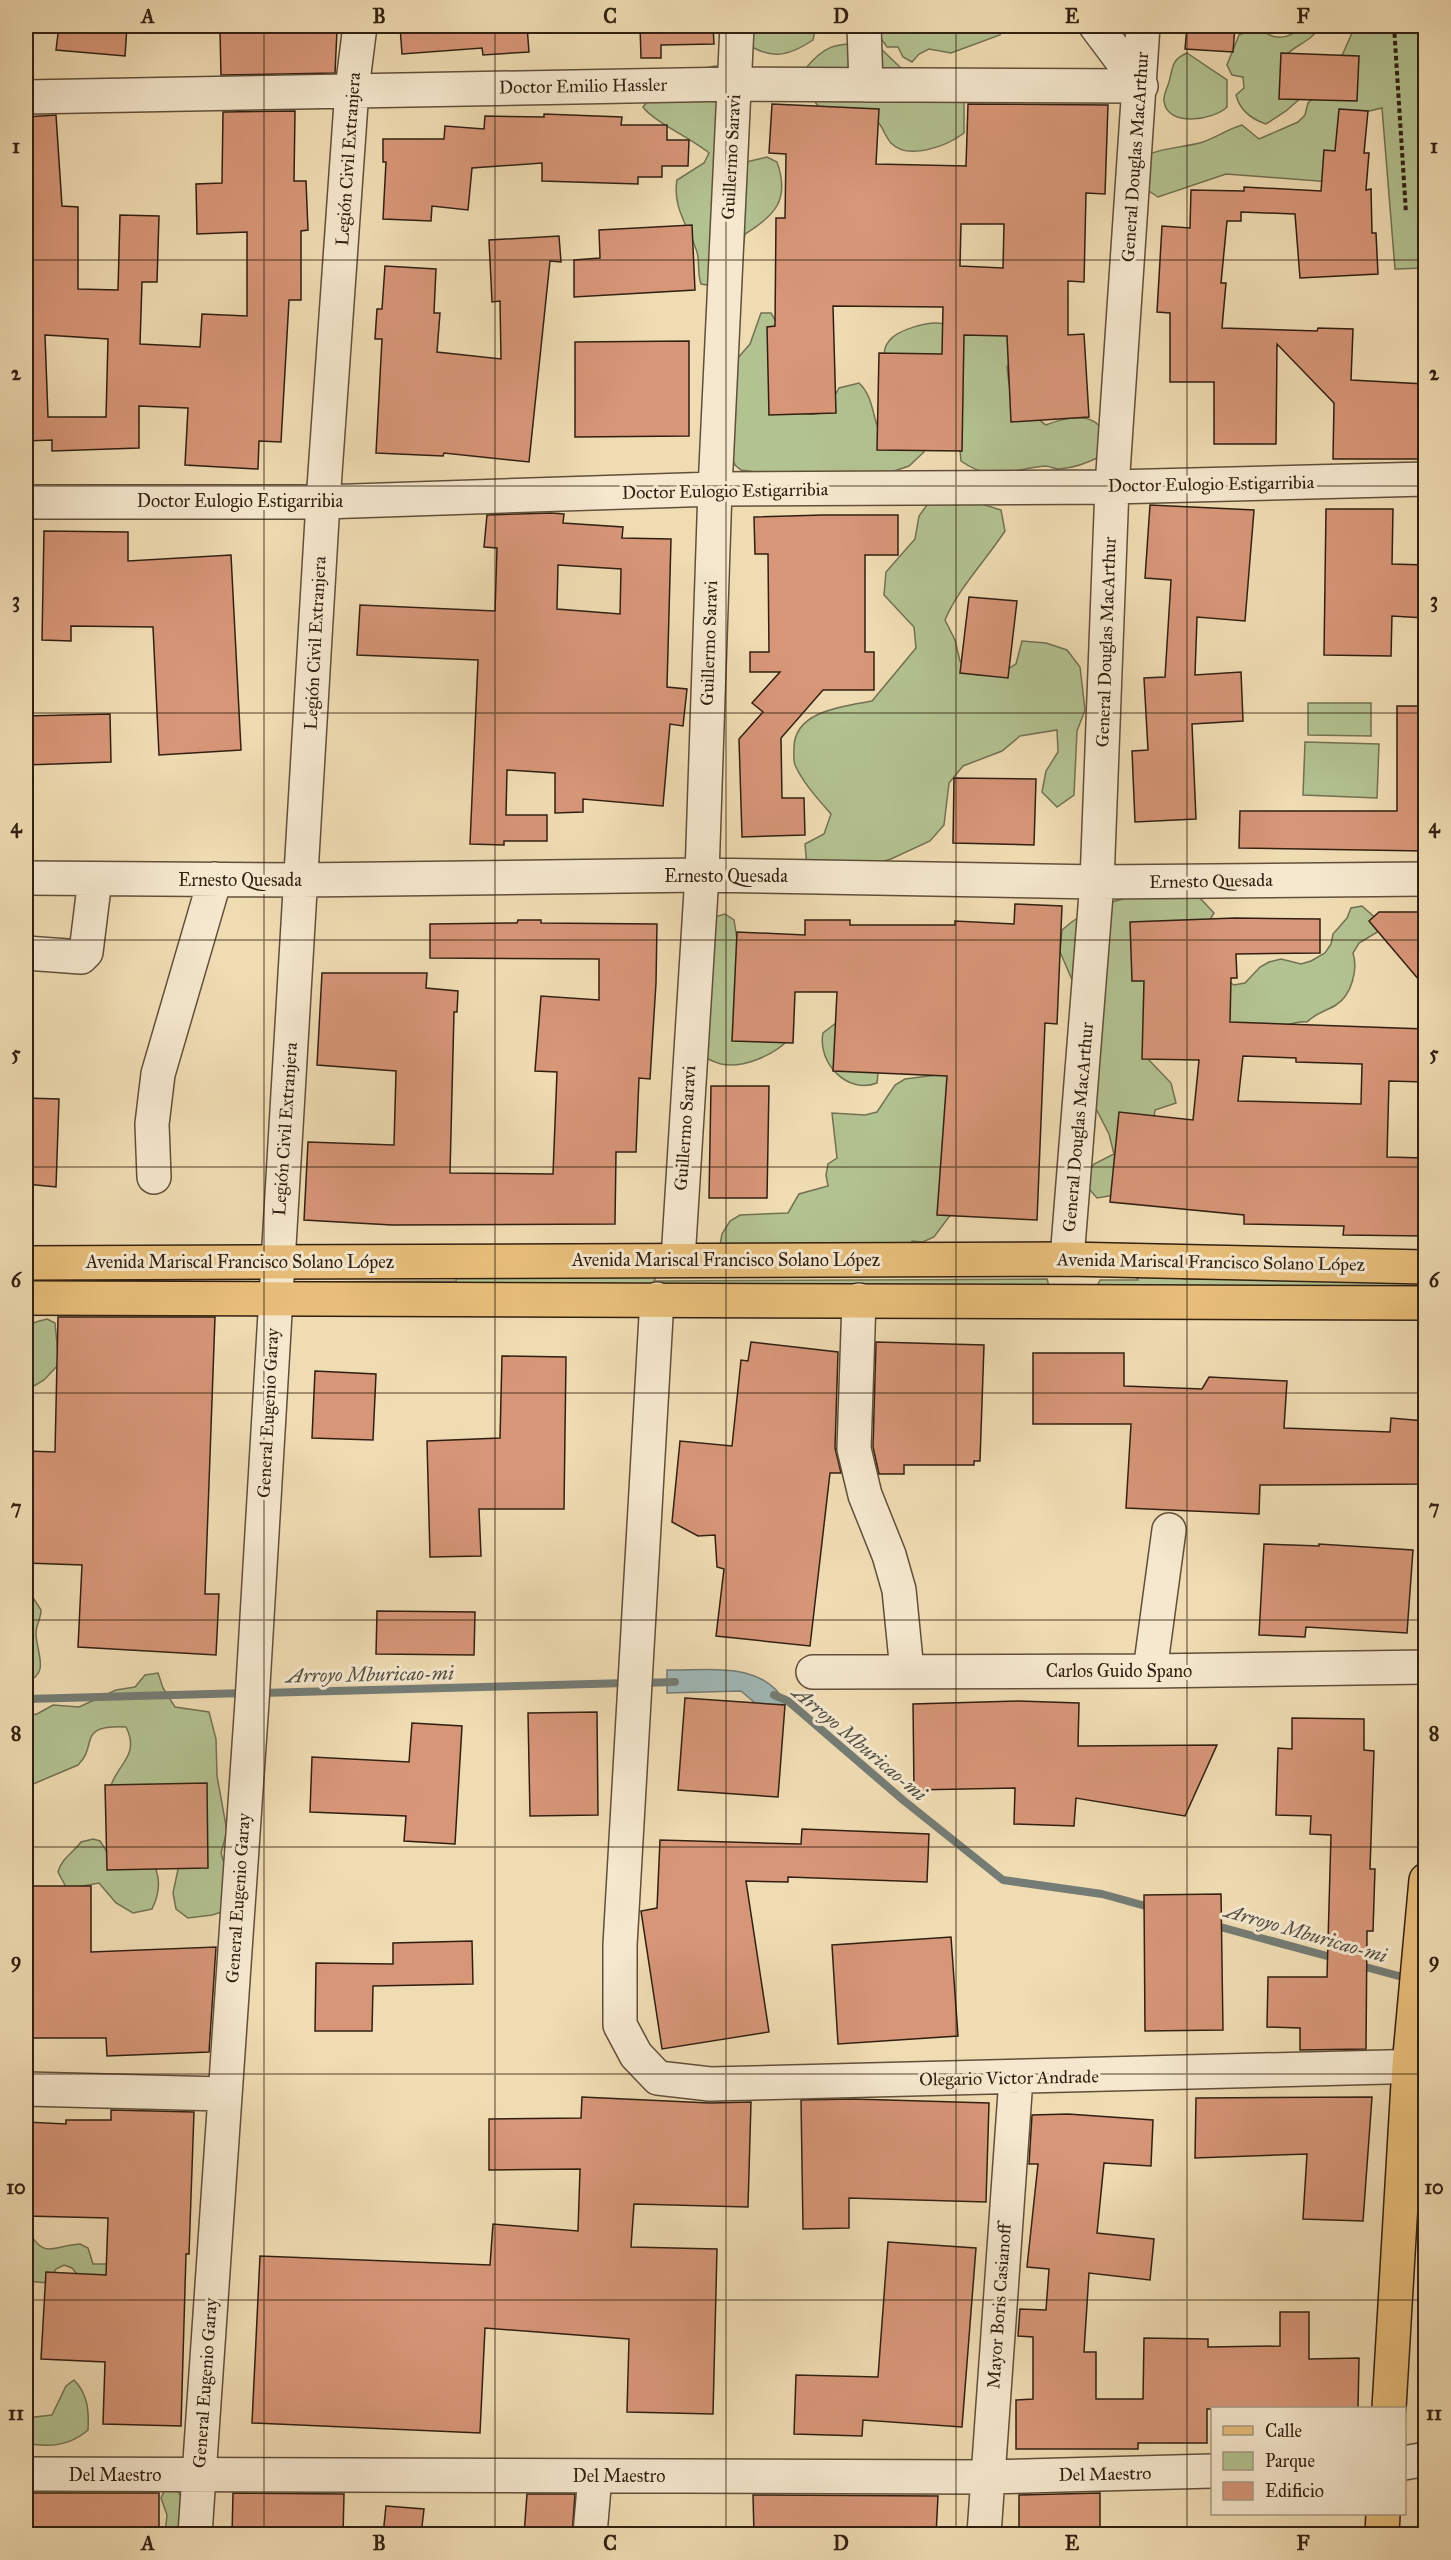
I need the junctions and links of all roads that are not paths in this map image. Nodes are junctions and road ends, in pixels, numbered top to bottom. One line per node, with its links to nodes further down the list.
1 (360, 26): 9 (street, Legión Civil Extranjera)
2 (738, 26): 6 (street, Guillermo Saravi)
3 (864, 26): 7 (street)
4 (1096, 26): 8 (street)
5 (1143, 26): 8 (street, General Douglas MacArthur)
6 (735, 84): 7 (street, Doctor Emilio Hassler); 9 (street, Doctor Emilio Hassler); 13 (street, Guillermo Saravi)
7 (866, 85): 8 (street, Doctor Emilio Hassler)
8 (1141, 86): 12 (street, General Douglas MacArthur)
9 (352, 89): 10 (street, Doctor Emilio Hassler); 15 (street, Legión Civil Extranjera)
10 (26, 97)
11 (1425, 479): 12 (street, Doctor Eulogio Estigarribia)
12 (1112, 487): 13 (street, Doctor Eulogio Estigarribia); 22 (street, General Douglas MacArthur)
13 (715, 489): 15 (street, Doctor Eulogio Estigarribia); 16 (street, Guillermo Saravi)
14 (26, 502): 15 (street, Doctor Eulogio Estigarribia)
15 (323, 502): 21 (street, Legión Civil Extranjera)
16 (702, 875): 21 (street, Ernesto Quesada); 22 (street, Ernesto Quesada); 26 (street, Guillermo Saravi)
17 (26, 878): 18 (street, Ernesto Quesada)
18 (95, 879): 19 (street, Ernesto Quesada); 23 (street)
19 (215, 879): 21 (street, Ernesto Quesada); 24 (street)
20 (1425, 879): 22 (street, Ernesto Quesada)
21 (301, 880): 27 (street, Legión Civil Extranjera)
22 (1097, 882): 25 (street, General Douglas MacArthur)
23 (26, 953)
24 (154, 1177)
25 (1067, 1259): 26 (main road, Avenida Mariscal Francisco Solano López); 29 (main road, Avenida Mariscal Francisco Solano López)
26 (678, 1260): 27 (main road, Avenida Mariscal Francisco Solano López)
27 (276, 1262): 28 (main road, Avenida Mariscal Francisco Solano López); 31 (street, General Eugenio Garay)
28 (26, 1263)
29 (1425, 1267)
30 (26, 1298): 31 (main road, Avenida Mariscal Francisco Solano López)
31 (274, 1299): 32 (main road, Avenida Mariscal Francisco Solano López); 44 (street, General Eugenio Garay)
32 (657, 1299): 33 (main road, Avenida Mariscal Francisco Solano López); 42 (street, Olegario Victor Andrade)
33 (859, 1300): 34 (main road, Avenida Mariscal Francisco Solano López); 37 (street)
34 (1425, 1303)
35 (1169, 1530): 38 (street)
36 (1425, 1667): 38 (street, Carlos Guido Spano)
37 (907, 1671): 38 (street, Carlos Guido Spano); 39 (street, Carlos Guido Spano)
38 (1150, 1671)
39 (813, 1672)
40 (1425, 1880): 41 (main road)
41 (1417, 2066): 42 (street, Olegario Victor Andrade); 45 (main road)
42 (1016, 2078): 52 (street, Mayor Boris Casianoff)
43 (26, 2089): 44 (street)
44 (224, 2094): 50 (street, General Eugenio Garay)
45 (1389, 2407)
46 (1425, 2459): 47 (street)
47 (1406, 2463)
48 (1211, 2471): 52 (street, Del Maestro)
49 (26, 2474): 50 (street, Del Maestro)
50 (199, 2475): 51 (street, Del Maestro); 54 (street, General Eugenio Garay)
51 (595, 2476): 52 (street, Del Maestro); 55 (street)
52 (987, 2477): 56 (street, Mayor Boris Casianoff)
53 (1383, 2515): 57 (main road)
54 (195, 2535)
55 (590, 2535)
56 (984, 2535)
57 (1382, 2535)

